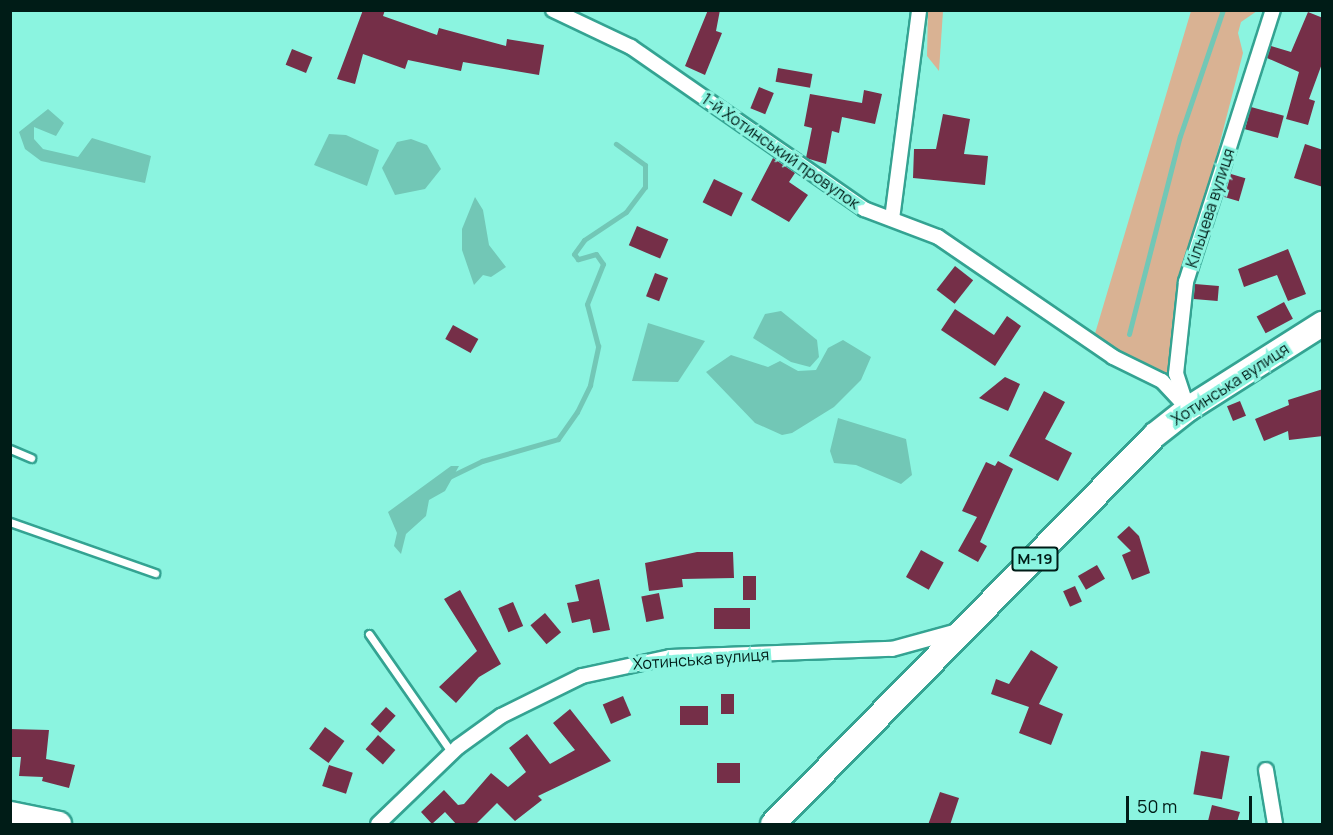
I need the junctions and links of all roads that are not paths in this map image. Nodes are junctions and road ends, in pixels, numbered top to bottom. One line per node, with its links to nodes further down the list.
1 (553, 10): 4 (street, 1-й Хотинський провулок)
2 (919, 10): 4 (street)
3 (1273, 10): 6 (street, Кільцева вулиця)
4 (892, 219): 6 (street, 1-й Хотинський провулок)
5 (1323, 324): 6 (highway, Хотинська вулиця / М-19)
6 (1188, 409): 11 (highway, Хотинська вулиця / М-19)
7 (10, 449): 8 (lane)
8 (31, 458)
9 (10, 522): 10 (lane)
10 (155, 573)
11 (965, 629): 13 (street, Хотинська вулиця); 18 (highway, Хотинська вулиця / М-19)
12 (369, 634): 13 (lane)
13 (452, 753): 17 (street, Хотинська вулиця)
14 (1266, 770): 19 (street)
15 (10, 814): 16 (highway)
16 (59, 825)
17 (378, 825)
18 (773, 825)
19 (1275, 825)

